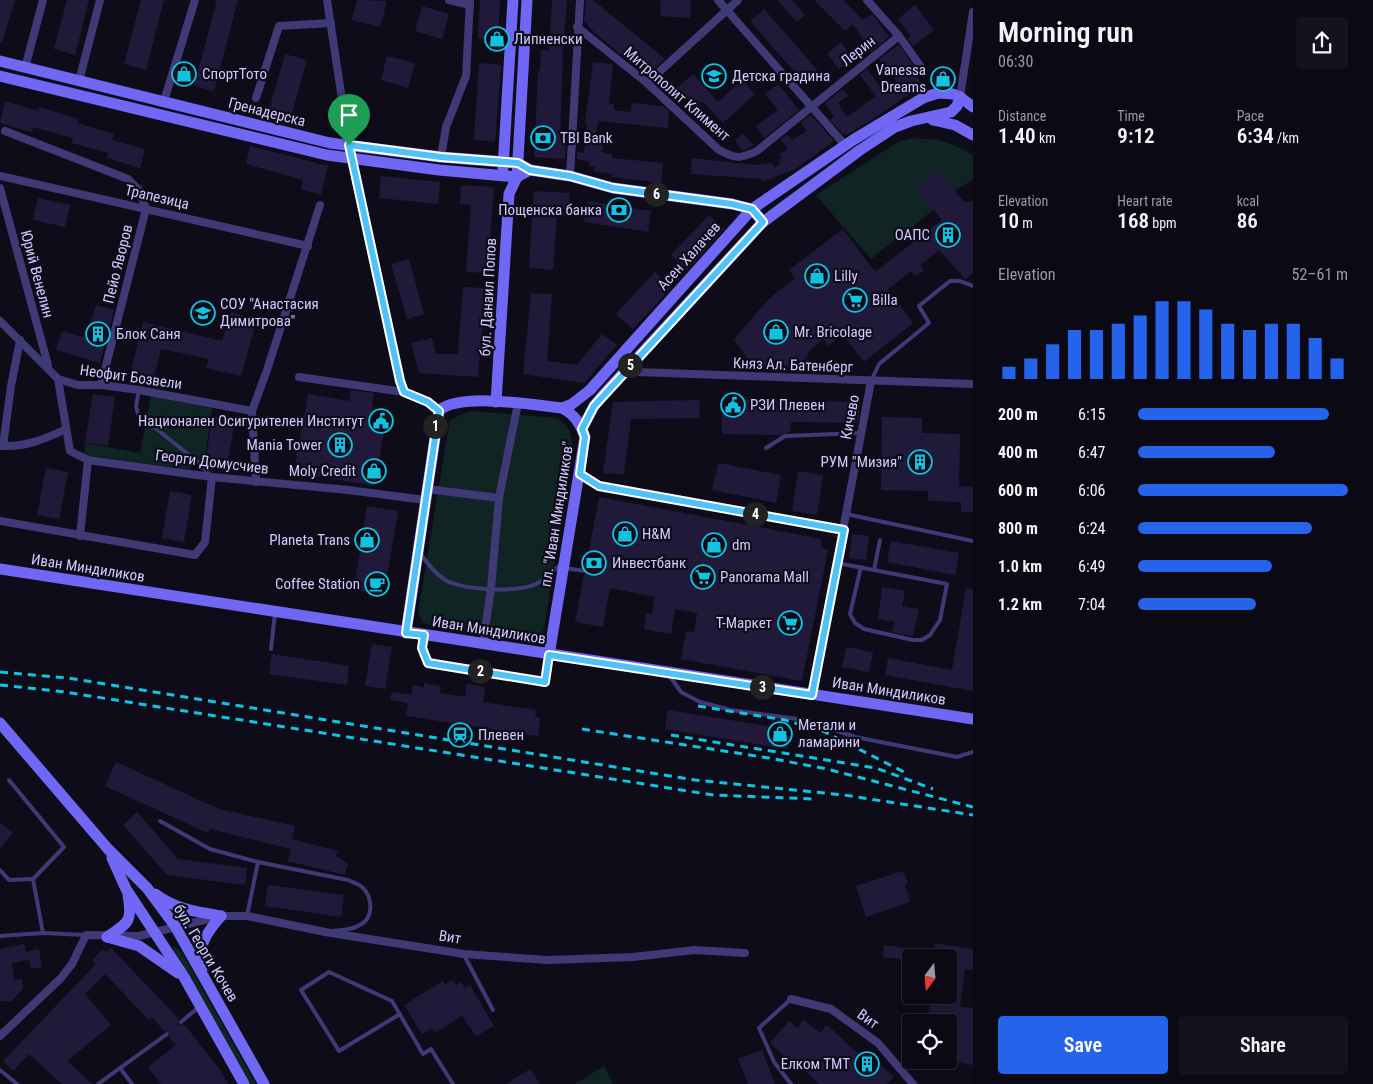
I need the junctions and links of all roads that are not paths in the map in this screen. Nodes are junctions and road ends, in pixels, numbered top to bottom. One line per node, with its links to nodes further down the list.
1 (43, 0): 20 (street)
2 (100, 0): 22 (street)
3 (195, 0): 26 (street)
4 (327, 0): 15 (street)
5 (449, 0): 12 (street)
6 (513, 0): 36 (street, бул. Данаил Попов)
7 (527, 0): 37 (street, бул. Данаил Попов)
8 (580, 0): 16 (street)
9 (718, 0): 13 (street)
10 (738, 0): 13 (street)
11 (867, 0): 17 (street)
12 (470, 3): 34 (street)
13 (726, 10): 23 (street); 27 (street)
14 (973, 12): 24 (street)
15 (331, 23): 25 (street); 32 (street)
16 (577, 27): 23 (street, Митрополит Климент); 41 (street)
17 (900, 36): 19 (street); 27 (street, Лерин)
18 (0, 62): 20 (street, Гренадерска)
19 (921, 67)
20 (25, 68): 22 (street, Гренадерска)
21 (0, 76): 35 (street, Гренадерска)
22 (79, 81): 26 (street, Гренадерска)
23 (647, 83): 27 (street, Митрополит Климент)
24 (960, 97): 28 (street); 29 (street, Асен Халачев); 33 (street, Асен Халачев)
25 (256, 98)
26 (164, 101): 32 (street, Гренадерска)
27 (811, 106): 33 (street)
28 (973, 107)
29 (919, 120): 31 (street); 48 (street, Асен Халачев)
30 (5, 130): 46 (street)
31 (973, 135)
32 (349, 145): 34 (street, Гренадерска); 35 (street)
33 (845, 145): 47 (street, Асен Халачев)
34 (441, 157): 36 (street, Гренадерска)
35 (351, 159): 39 (street, Гренадерска); 62 (street)
36 (504, 162): 37 (street, Гренадерска); 39 (street, бул. Данаил Попов)
37 (518, 163): 38 (street, Гренадерска); 42 (street, бул. Данаил Попов)
38 (530, 170): 41 (street, Гренадерска); 42 (street)
39 (503, 175): 42 (street, Гренадерска); 44 (street, бул. Данаил Попов)
40 (0, 176): 46 (street, Трапезица)
41 (570, 176): 47 (street, Гренадерска)
42 (517, 177): 44 (street, бул. Данаил Попов)
43 (0, 188): 54 (street, Юрий Венелин)
44 (509, 194): 63 (street, бул. Данаил Попов)
45 (320, 206): 49 (street)
46 (146, 209): 49 (street, Трапезица); 60 (street, Пейо Яворов)
47 (752, 209): 48 (street); 53 (street, Асен Халачев)
48 (763, 222): 55 (street, Асен Халачев)
49 (308, 246): 66 (street)
50 (973, 286): 58 (lane)
51 (0, 321): 52 (street, Неофит Бозвели)
52 (20, 340): 54 (street, Неофит Бозвели); 71 (street)
53 (617, 360): 55 (street, Княз Ал. Батенберг); 65 (street, Асен Халачев)
54 (48, 367): 57 (street, Неофит Бозвели)
55 (627, 368): 58 (street, Княз Ал. Батенберг); 69 (street, Асен Халачев)
56 (299, 377): 62 (street)
57 (58, 378): 60 (street, Неофит Бозвели); 68 (street, Георги Домусчиев)
58 (871, 381): 59 (street, Княз Ал. Батенберг); 70 (street, Кичево)
59 (973, 384)
60 (101, 385): 61 (street, Неофит Бозвели)
61 (139, 390): 66 (street, Неофит Бозвели); 75 (lane)
62 (404, 392): 67 (street)
63 (496, 402): 64 (street); 67 (street)
64 (518, 404): 65 (street); 78 (street)
65 (562, 408): 69 (street, пл. "Иван Миндиликов")
66 (252, 411): 76 (street)
67 (439, 411): 77 (street)
68 (66, 429): 71 (street); 73 (street, Георги Домусчиев)
69 (582, 429): 74 (street, пл. "Иван Миндиликов")
70 (861, 433): 72 (lane); 79 (street, Кичево)
71 (1, 446)
72 (766, 448)
73 (88, 460): 75 (street, Георги Домусчиев); 82 (street)
74 (580, 474): 81 (street); 87 (street, пл. "Иван Миндиликов")
75 (212, 477): 76 (street, Георги Домусчиев); 82 (street)
76 (256, 482): 77 (street, Георги Домусчиев)
77 (426, 494): 78 (street, Георги Домусчиев); 85 (street)
78 (499, 498): 92 (street)
79 (846, 514): 81 (street, Кичево); 84 (lane)
80 (0, 521): 82 (street)
81 (844, 530): 86 (street, Кичево)
82 (80, 536)
83 (880, 540): 90 (lane)
84 (973, 541)
85 (418, 550): 92 (lane); 94 (street)
86 (838, 563): 88 (lane); 100 (street, Кичево)
87 (565, 564): 91 (lane); 92 (lane); 98 (street, пл. "Иван Миндиликов")
88 (861, 568): 90 (lane); 90 (lane)
89 (0, 569): 93 (street, Иван Миндиликов)
90 (874, 570)
91 (585, 571)
92 (491, 588): 96 (street)
93 (275, 613): 94 (street, Иван Миндиликов); 97 (lane)
94 (406, 633): 95 (street, Иван Миндиликов)
95 (424, 635): 96 (street, Иван Миндиликов); 98 (lane)
96 (483, 644): 98 (street, Иван Миндиликов)
97 (271, 649)
98 (549, 655): 99 (street, Иван Миндиликов)
99 (667, 672): 100 (street, Иван Миндиликов); 103 (lane)
100 (812, 695): 101 (street, Иван Миндиликов)
101 (973, 719)
102 (0, 723): 106 (street, бул. Георги Кочев)
103 (973, 752)
104 (9, 780): 109 (lane)
105 (160, 821): 107 (lane)
106 (108, 849): 110 (street, бул. Георги Кочев); 111 (street, бул. Георги Кочев)
107 (258, 862): 113 (lane); 116 (lane)
108 (0, 870): 109 (lane)
109 (33, 879): 117 (lane)
110 (147, 888): 112 (street); 114 (street, бул. Георги Кочев)
111 (126, 889): 115 (street, бул. Георги Кочев); 120 (street)
112 (220, 916): 113 (street, Вит); 114 (street, Вит); 124 (street)
113 (247, 916): 116 (street, Вит)
114 (175, 926): 115 (street, Вит); 124 (street, бул. Георги Кочев)
115 (155, 932): 120 (street, Вит); 123 (street, бул. Георги Кочев)
116 (325, 932): 122 (street, Вит)
117 (43, 933): 118 (lane); 119 (lane)
118 (86, 935): 120 (street, Вит); 131 (street)
119 (0, 936)
120 (107, 936): 123 (street)
121 (745, 953): 122 (street, Вит)
122 (464, 954): 127 (lane)
123 (184, 977): 126 (street, бул. Георги Кочев)
124 (204, 978): 139 (street, бул. Георги Кочев)
125 (791, 999): 141 (lane); 142 (street, Вит)
126 (201, 1006): 129 (lane); 138 (street, бул. Георги Кочев)
127 (493, 1010)
128 (400, 1014): 128 (lane); 140 (lane)
129 (181, 1022)
130 (167, 1034): 132 (lane)
131 (0, 1036)
132 (120, 1068): 136 (lane); 137 (lane)
133 (1, 1071): 134 (lane); 135 (lane)
134 (0, 1078)
135 (17, 1084)
136 (98, 1084)
137 (132, 1084)
138 (244, 1084)
139 (264, 1084)
140 (453, 1084)
141 (791, 1084)
142 (913, 1084)

